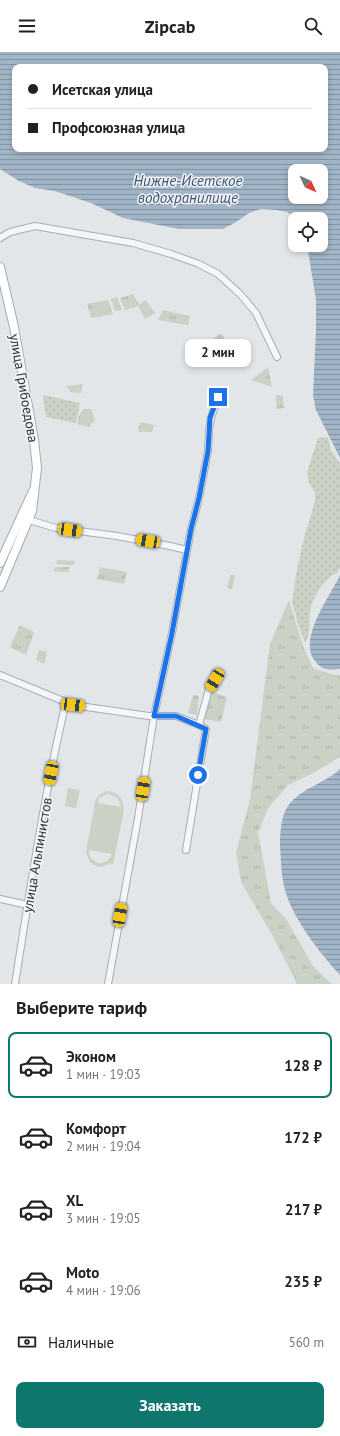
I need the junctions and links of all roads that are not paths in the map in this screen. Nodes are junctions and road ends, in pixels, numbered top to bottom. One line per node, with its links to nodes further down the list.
1 (0, 238): 3 (street)
2 (0, 267): 5 (main road, улица Грибоедова)
3 (277, 357)
4 (218, 397): 7 (street)
5 (35, 486): 6 (main road, улица Грибоедова); 8 (main road, улица Грибоедова)
6 (29, 520): 7 (street); 9 (main road, улица Грибоедова)
7 (187, 550): 13 (street)
8 (0, 563)
9 (0, 587)
10 (215, 673): 14 (street)
11 (0, 675): 12 (street)
12 (66, 702): 13 (street); 17 (street, улица Альпинистов)
13 (154, 716): 14 (street); 19 (street)
14 (199, 725): 15 (street)
15 (186, 850)
16 (0, 899): 17 (street)
17 (28, 905): 18 (street, улица Альпинистов)
18 (15, 984)
19 (108, 984)

